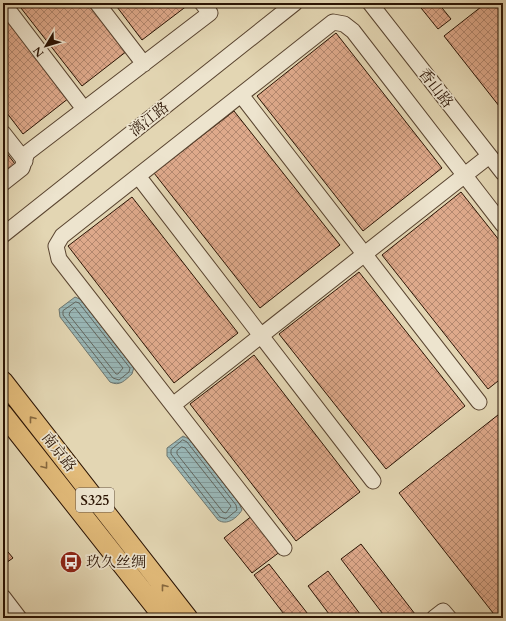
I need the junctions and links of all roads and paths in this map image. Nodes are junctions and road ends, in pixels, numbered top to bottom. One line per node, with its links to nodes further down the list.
1 (97, 3): 6 (street)
2 (295, 3): 16 (street, 漓江路)
3 (370, 3): 10 (street, 香山路)
4 (3, 4): 8 (street)
5 (207, 5): 6 (street)
6 (144, 64): 8 (street)
7 (241, 95): 13 (street); 14 (street); 20 (street)
8 (84, 109): 11 (street)
9 (3, 133): 11 (street)
10 (489, 156): 12 (street, 香山路); 13 (street)
11 (25, 161): 15 (street)
12 (503, 173)
13 (464, 175): 17 (street); 20 (street)
14 (138, 176): 21 (street); 24 (street)
15 (3, 183)
16 (20, 221): 18 (street); 19 (street, 漓江路)
17 (503, 225)
18 (3, 232)
19 (3, 235)
20 (364, 254): 21 (street); 23 (street)
21 (261, 336): 24 (street); 26 (street)
22 (3, 382): 31 (main road, 南京路 / S325, one-way to 22)
23 (479, 402)
24 (173, 405): 27 (street)
25 (5, 421): 30 (main road, 南京路 / S325, one-way to 30)
26 (374, 481)
27 (284, 548)
28 (3, 597): 29 (street)
29 (19, 618)
30 (164, 618)
31 (188, 618)
32 (434, 618): 33 (street)
33 (449, 618)

